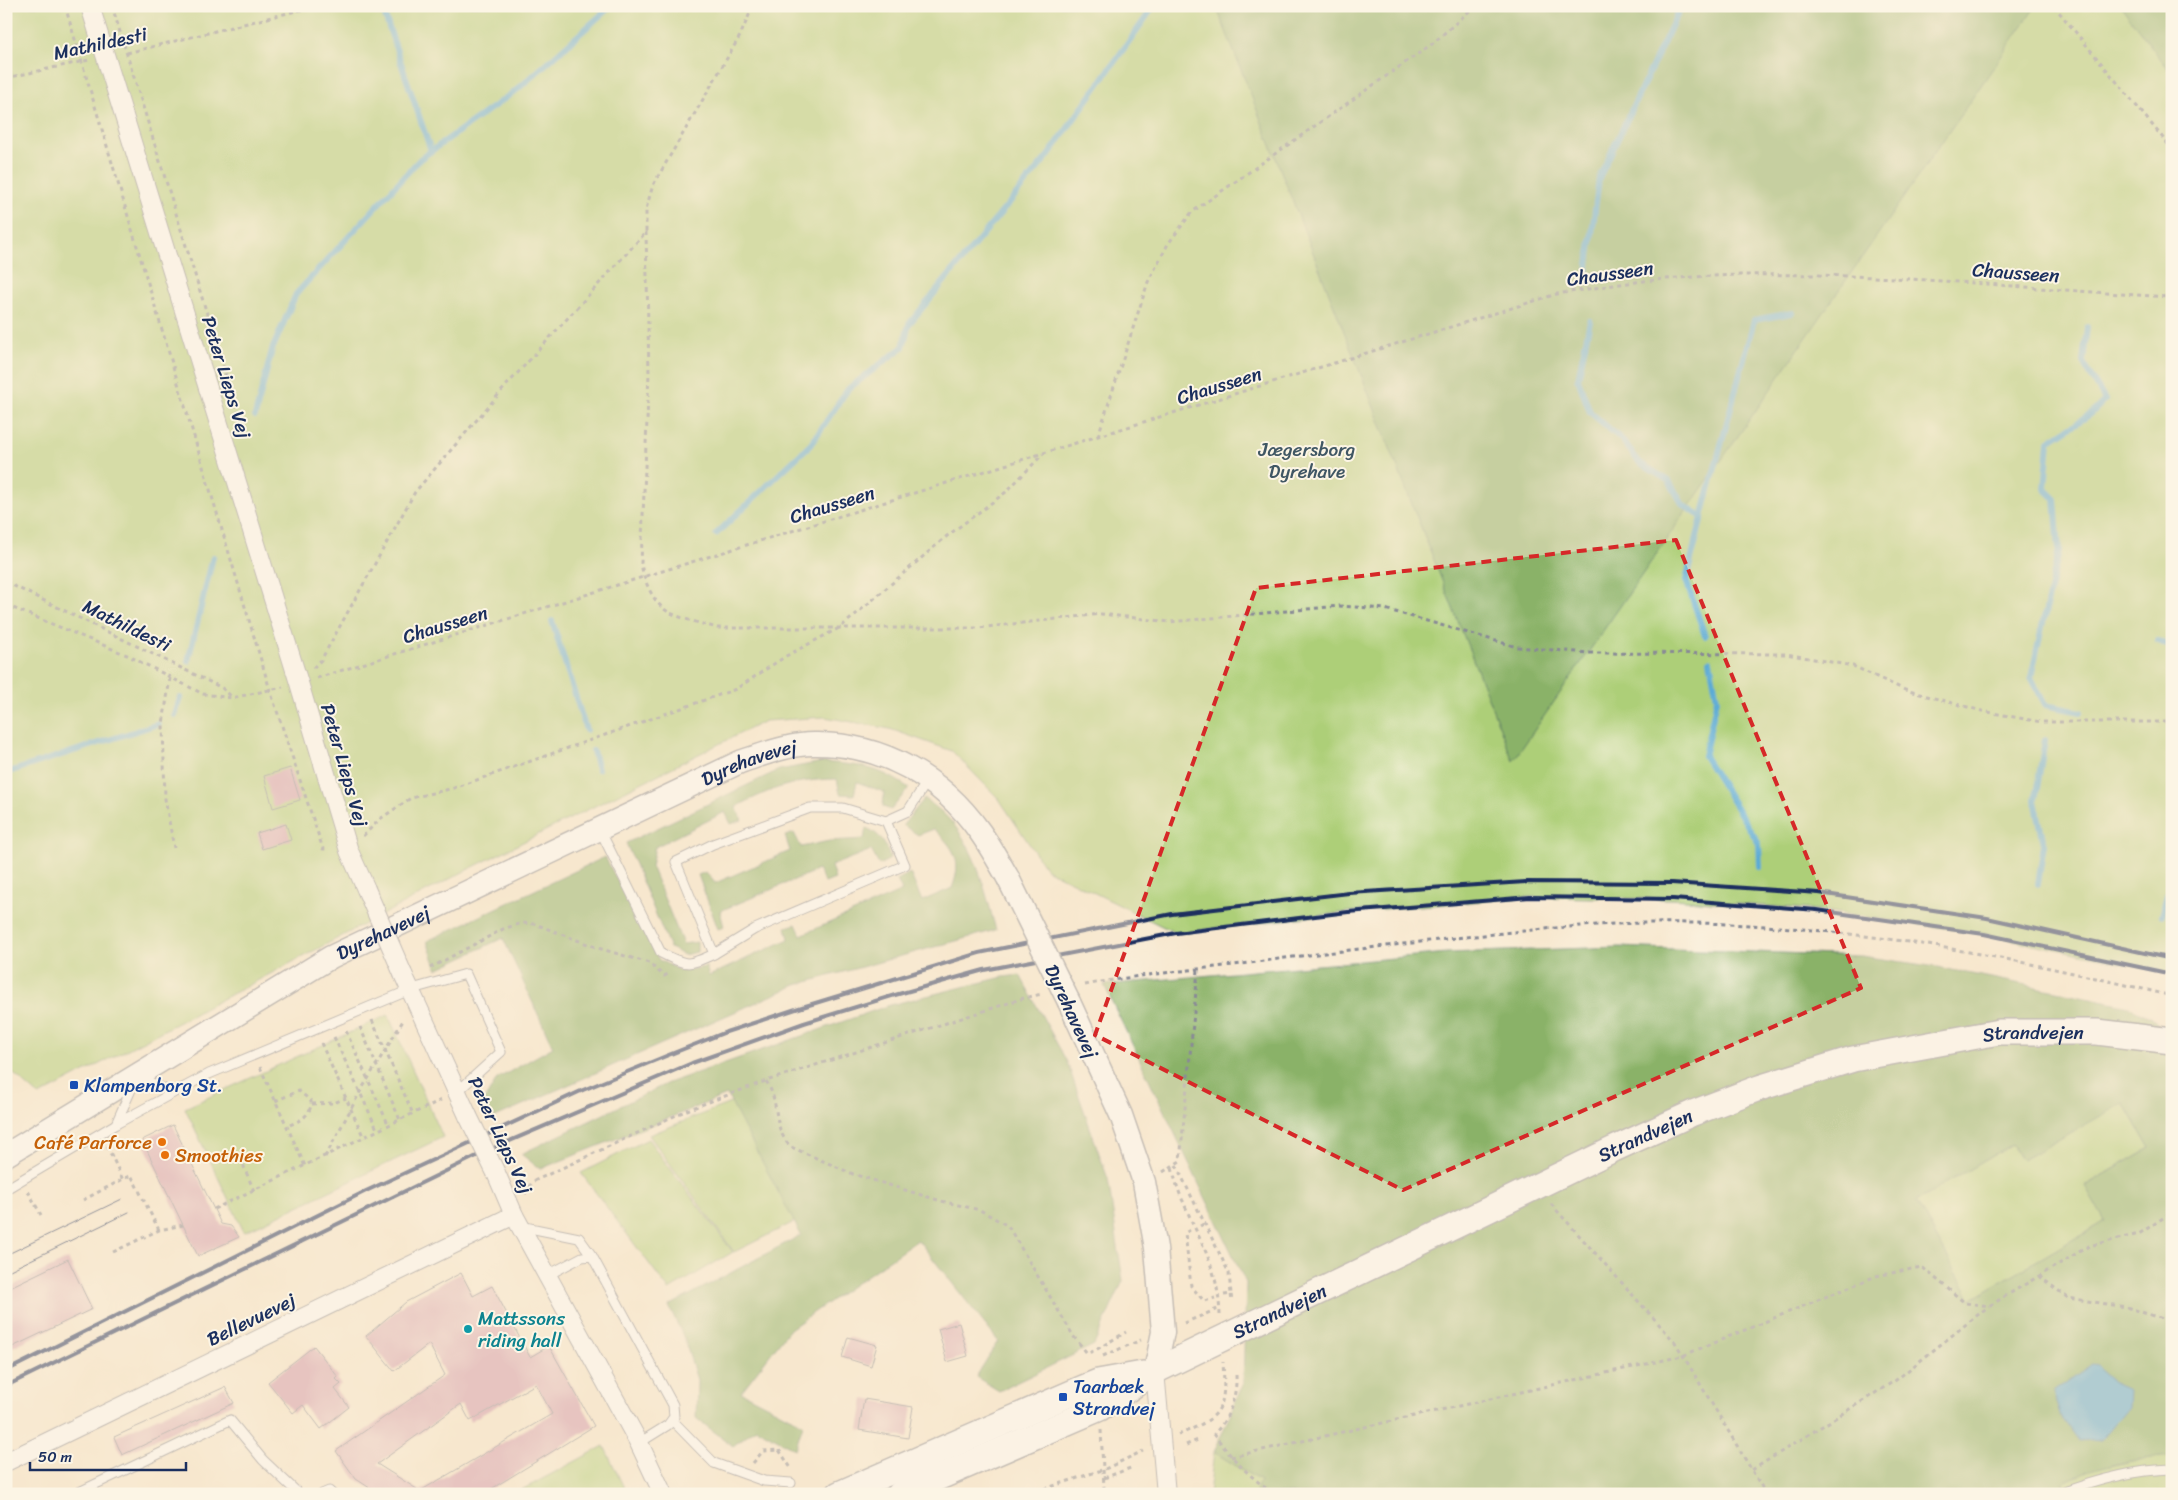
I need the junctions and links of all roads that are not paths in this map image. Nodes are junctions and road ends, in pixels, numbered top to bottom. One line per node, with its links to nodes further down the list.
1 (90, 6): 6 (street, Peter Lieps Vej, bridge)
2 (929, 779): 3 (lane); 4 (street, Dyrehavevej); 17 (street, Dyrehavevej, bridge)
3 (886, 821): 5 (lane); 5 (lane)
4 (600, 829): 5 (lane); 8 (street, Dyrehavevej)
5 (714, 954)
6 (410, 987): 9 (street, Peter Lieps Vej); 9 (lane); 10 (lane)
7 (2172, 1041): 17 (main road, Strandvejen)
8 (137, 1076): 10 (lane); 11 (lane); 12 (street, Dyrehavevej)
9 (457, 1092): 14 (street, Peter Lieps Vej, bridge)
10 (173, 1093): 11 (lane)
11 (116, 1124): 13 (lane)
12 (6, 1156)
13 (6, 1189)
14 (517, 1220): 15 (lane); 16 (street, Peter Lieps Vej); 20 (street, Bellevuevej)
15 (592, 1256): 16 (lane); 18 (lane)
16 (548, 1275): 19 (street, Peter Lieps Vej)
17 (1155, 1371): 28 (main road, Strandvejen); 29 (main road, Strandvejen); 30 (street)
18 (672, 1420): 19 (lane); 22 (lane)
19 (639, 1443): 27 (street, Peter Lieps Vej)
20 (6, 1462)
21 (2172, 1469): 31 (lane)
22 (791, 1483)
23 (75, 1494): 24 (lane)
24 (299, 1494)
25 (322, 1494): 26 (lane)
26 (332, 1494)
27 (663, 1494)
28 (839, 1494)
29 (900, 1494)
30 (1166, 1494)
31 (2059, 1494)

